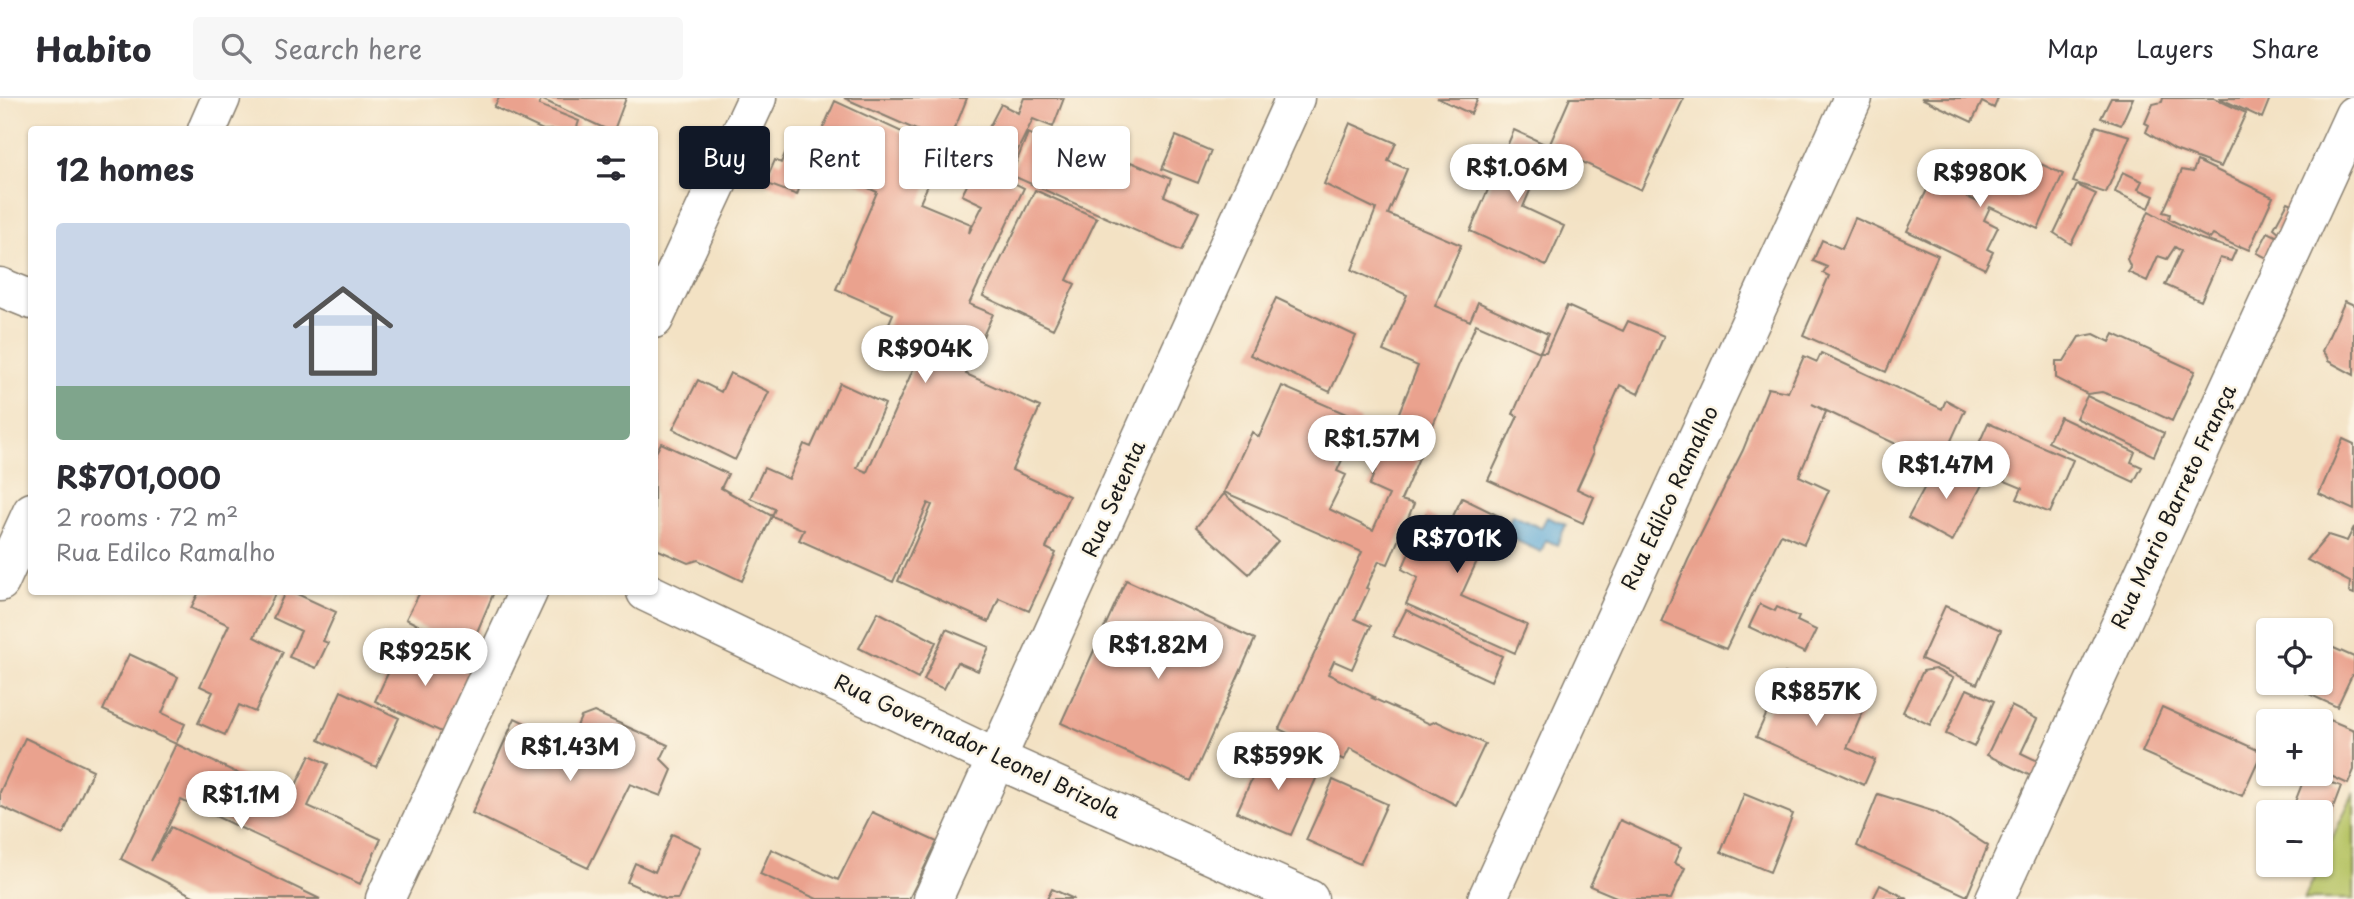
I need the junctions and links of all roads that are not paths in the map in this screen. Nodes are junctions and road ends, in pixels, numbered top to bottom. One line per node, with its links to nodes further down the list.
1 (221, 98): 6 (street)
2 (757, 98): 9 (street)
3 (1295, 98): 14 (street, Rua Setenta)
4 (1853, 98): 18 (street, Rua Edilco Ramalho)
5 (2354, 115): 19 (street, Rua Mario Barreto França)
6 (208, 126)
7 (0, 286): 8 (street)
8 (28, 298)
9 (658, 310)
10 (28, 521): 11 (street)
11 (0, 582)
12 (527, 595): 15 (street)
13 (652, 595): 14 (street, Rua Governador Leonel Brizola)
14 (997, 759): 16 (street, Rua Setenta); 17 (street, Rua Governador Leonel Brizola)
15 (385, 899)
16 (933, 899)
17 (1309, 899)
18 (1487, 899)
19 (1995, 899)

